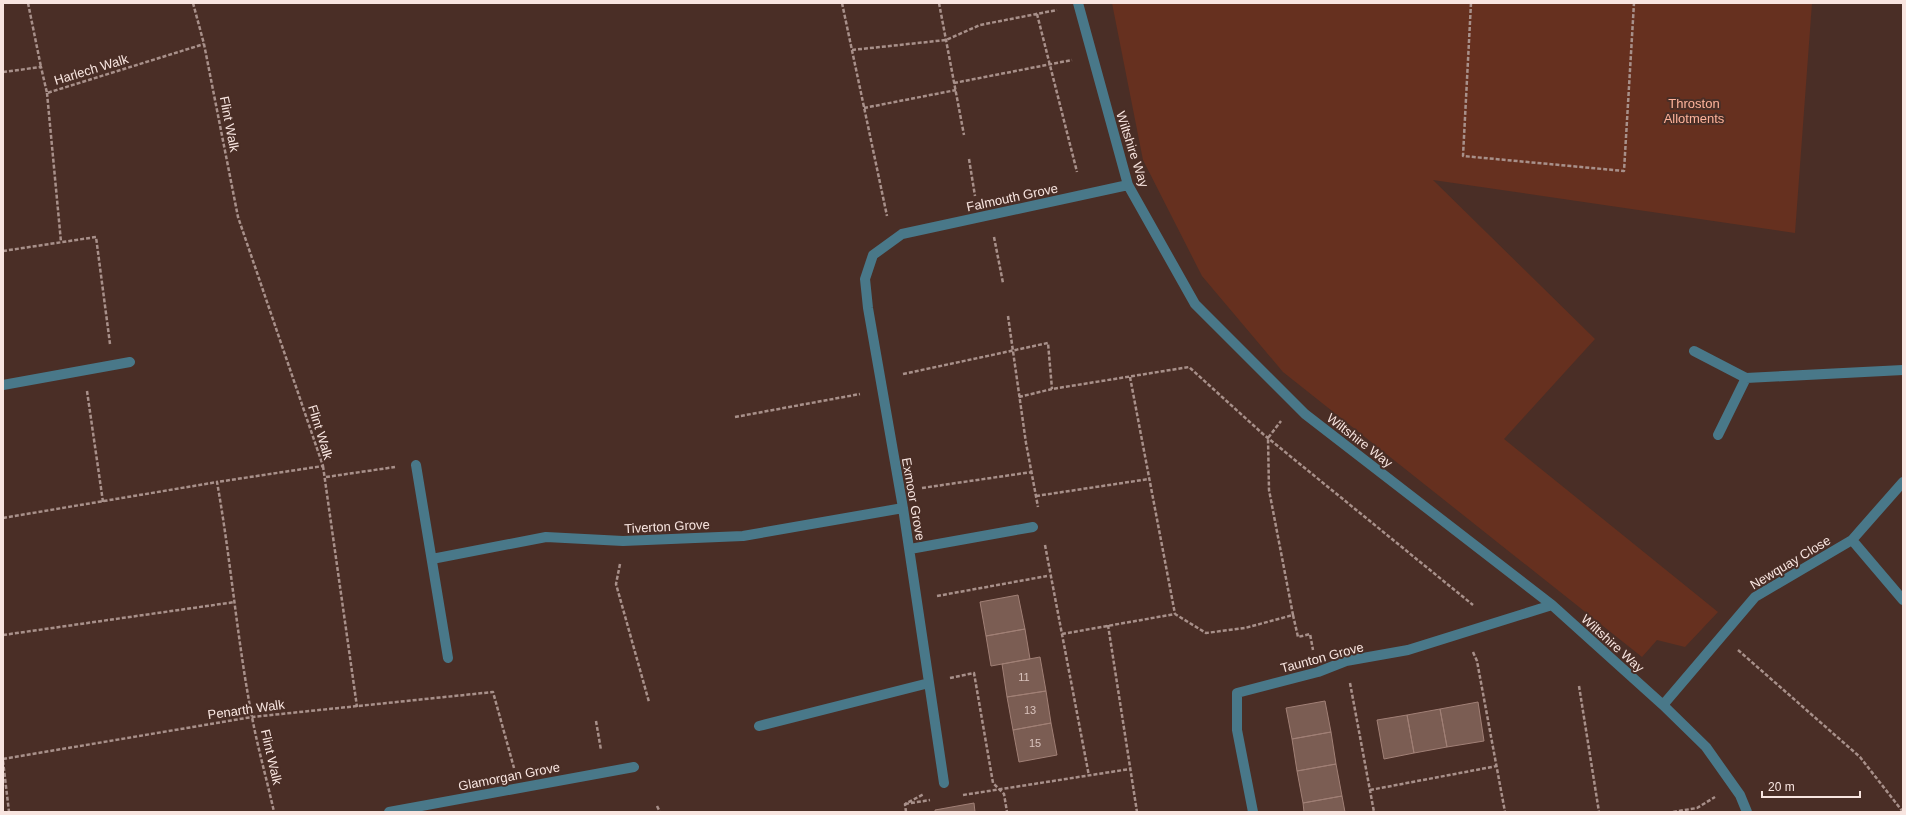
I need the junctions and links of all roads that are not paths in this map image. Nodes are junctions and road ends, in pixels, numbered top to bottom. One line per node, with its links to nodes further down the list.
1 (1078, 5): 2 (street, Wiltshire Way)
2 (1128, 185): 3 (street, Falmouth Grove); 18 (street, Wiltshire Way)
3 (898, 237): 12 (street, Exmoor Grove)
4 (1694, 351): 7 (street)
5 (130, 362): 8 (street)
6 (1903, 370): 7 (street)
7 (1746, 378): 9 (street)
8 (3, 384)
9 (1718, 435)
10 (416, 465): 16 (street)
11 (1903, 482): 14 (street, Newquay Close)
12 (903, 508): 15 (street, Exmoor Grove); 16 (street, Tiverton Grove)
13 (1033, 527): 15 (street)
14 (1852, 540): 17 (street); 21 (street, Newquay Close)
15 (910, 549): 20 (street, Exmoor Grove)
16 (432, 560): 19 (street)
17 (1903, 600)
18 (1552, 605): 21 (street, Wiltshire Way); 26 (street, Taunton Grove)
19 (448, 658)
20 (929, 683): 22 (street); 24 (street, Exmoor Grove)
21 (1662, 706): 27 (street, Wiltshire Way)
22 (759, 726)
23 (634, 767): 25 (street, Glamorgan Grove)
24 (944, 783)
25 (389, 812)
26 (1253, 812)
27 (1747, 812)

